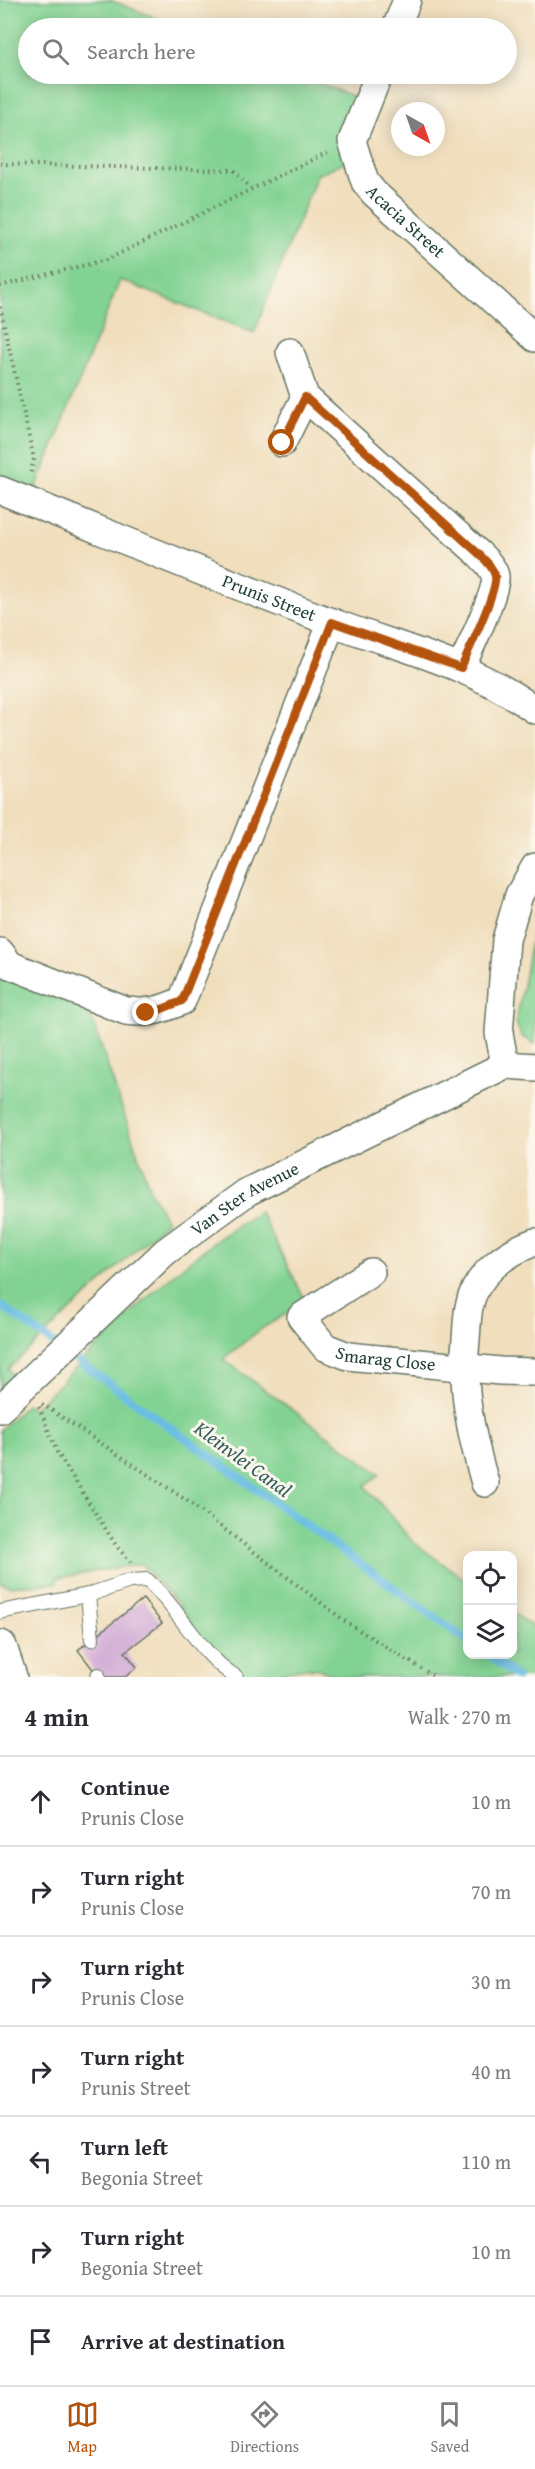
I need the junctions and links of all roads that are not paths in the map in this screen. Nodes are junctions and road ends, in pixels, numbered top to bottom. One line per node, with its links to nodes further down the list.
1 (407, 0): 2 (street)
2 (400, 18)
3 (375, 84): 4 (street, Acacia Street)
4 (535, 338)
5 (290, 352): 6 (street)
6 (305, 397): 7 (street); 10 (street)
7 (282, 443)
8 (10, 494): 9 (street, Prunis Street)
9 (332, 622): 10 (street, Prunis Street); 13 (street)
10 (461, 668): 11 (street, Prunis Street)
11 (535, 710)
12 (535, 867): 14 (street)
13 (0, 952)
14 (505, 1065): 15 (street); 20 (street, Van Ster Avenue)
15 (535, 1067)
16 (535, 1242): 18 (street)
17 (371, 1272): 18 (street, Smarag Close)
18 (463, 1368): 19 (street); 21 (street)
19 (533, 1372)
20 (0, 1409)
21 (485, 1483)
22 (88, 1595): 23 (lane); 24 (lane); 27 (lane)
23 (0, 1612)
24 (92, 1639)
25 (0, 1647): 26 (street)
26 (10, 1677)
27 (236, 1677)

